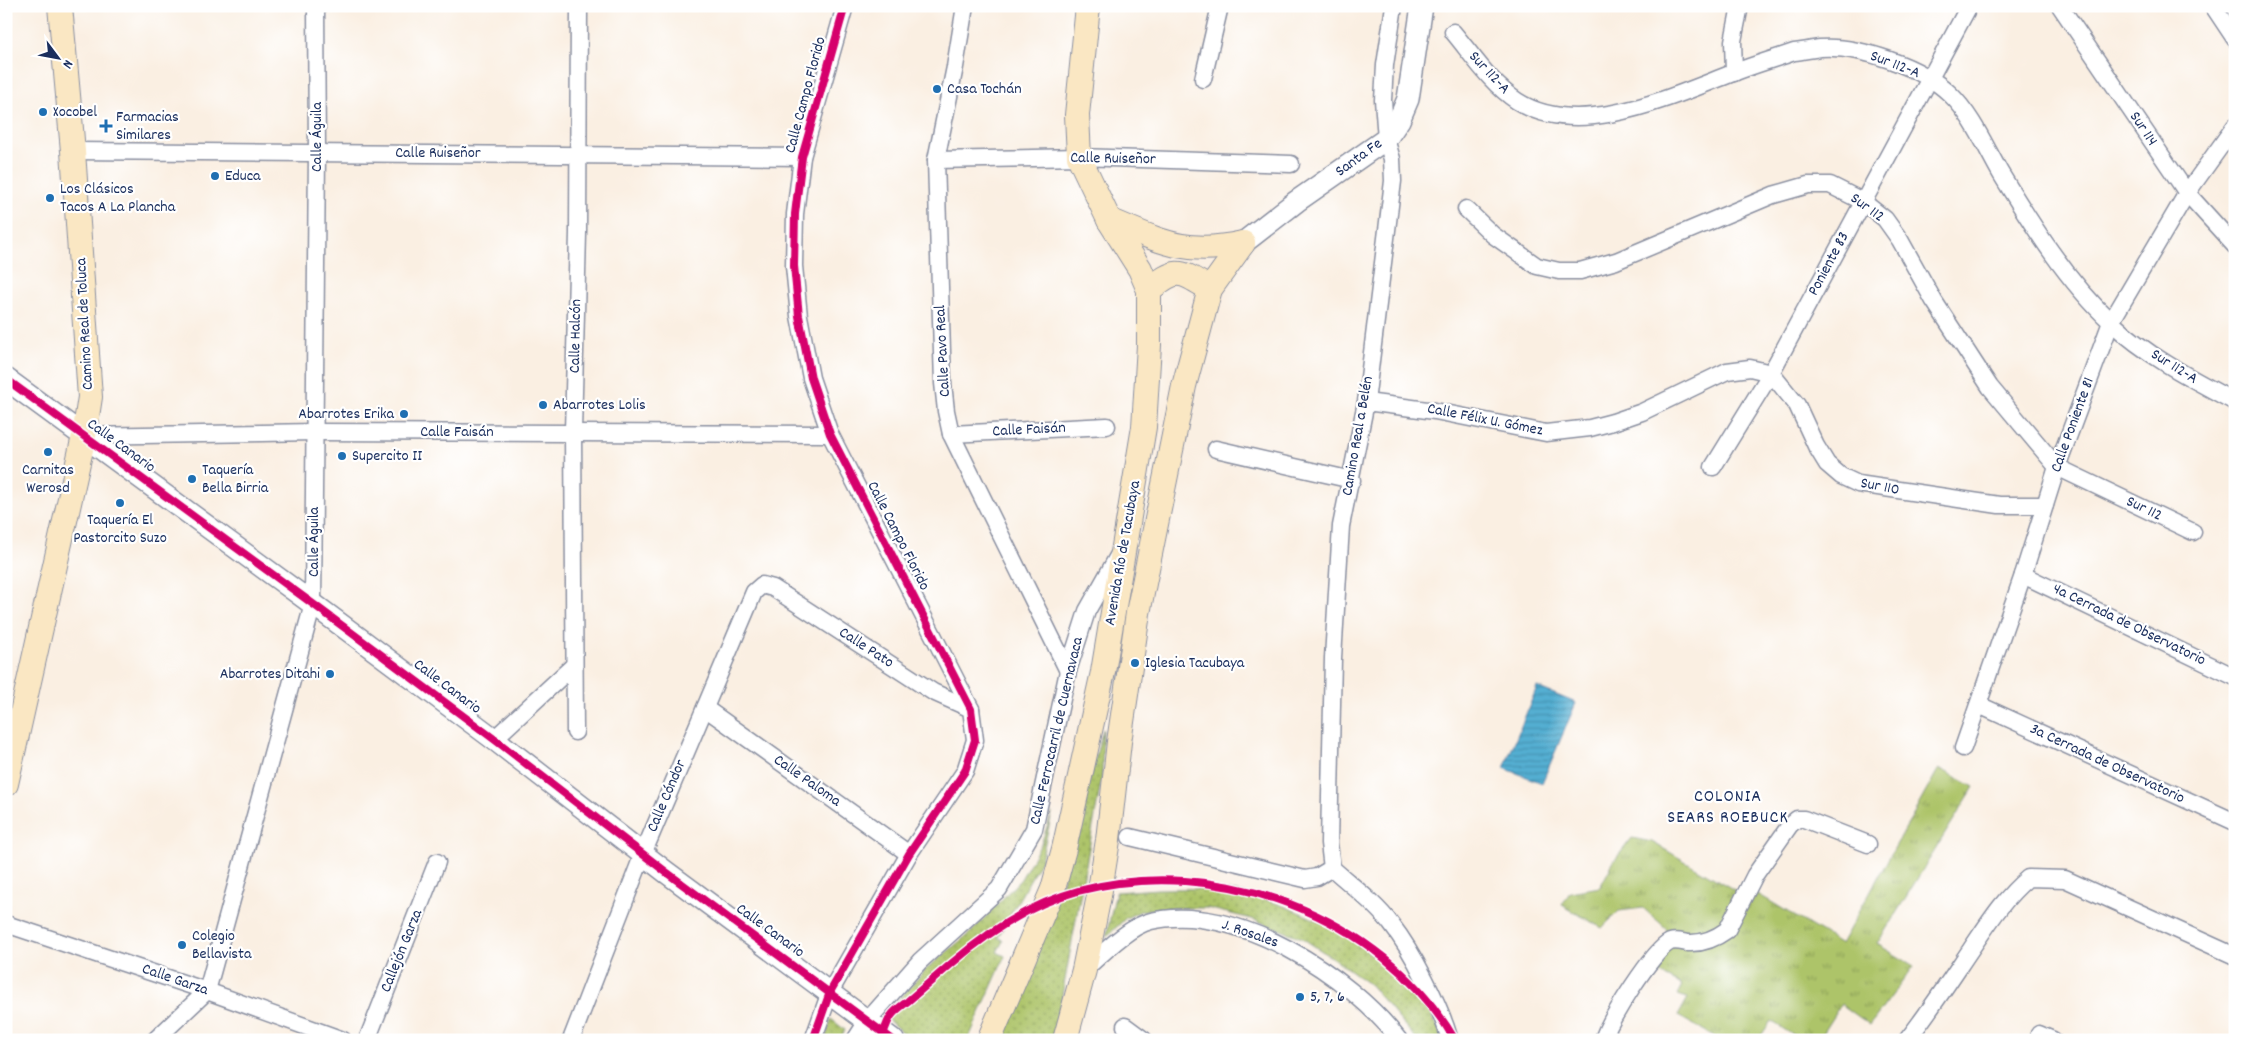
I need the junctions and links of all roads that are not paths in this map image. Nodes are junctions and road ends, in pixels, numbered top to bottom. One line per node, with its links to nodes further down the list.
1 (60, 6): 21 (main road, Camino Real de Toluca)
2 (316, 6): 22 (street, Calle Águila)
3 (579, 6): 23 (street, Calle Halcón)
4 (845, 6): 24 (street, Calle Campo Florido)
5 (965, 6): 26 (street, Calle Pavo Real)
6 (1088, 6): 25 (main road, Avenida Río de Tacubaya)
7 (1220, 6): 17 (street)
8 (1394, 6): 20 (street, Camino Real a Belén)
9 (1422, 6): 20 (street, Santa Fe)
10 (1740, 6): 16 (street)
11 (1968, 6): 18 (street, Poniente 83)
12 (2060, 6): 28 (street, Sur 114)
13 (2214, 6): 15 (street)
14 (1453, 32): 16 (street, Sur 112-A)
15 (2235, 39)
16 (1734, 73): 18 (street, Sur 112-A)
17 (1203, 79)
18 (1930, 79): 29 (street, Poniente 83); 36 (street, Sur 112-A)
19 (2235, 126): 28 (street, Calle Poniente 81)
20 (1386, 140): 32 (street, Santa Fe); 39 (street, Camino Real a Belén)
21 (74, 151): 22 (street, Calle Ruiseñor); 46 (main road, Camino Real de Toluca)
22 (317, 152): 23 (street, Calle Ruiseñor); 42 (street, Calle Águila)
23 (578, 154): 24 (street, Calle Ruiseñor); 43 (street, Calle Halcón)
24 (802, 157): 44 (street, Calle Campo Florido)
25 (1079, 157): 26 (street, Calle Ruiseñor); 27 (street, Calle Ruiseñor); 31 (main road, Avenida Río de Tacubaya)
26 (936, 160): 45 (street, Calle Pavo Real)
27 (1291, 164)
28 (2187, 193): 33 (street, Sur 114); 36 (street, Calle Poniente 81)
29 (1862, 201): 30 (street, Sur 112); 37 (street, Poniente 83); 48 (street, Sur 112)
30 (1466, 209)
31 (1109, 220): 32 (main road); 34 (main road, Avenida Río de Tacubaya)
32 (1243, 242): 35 (main road, Avenida Río de Tacubaya)
33 (2235, 246)
34 (1149, 290): 35 (main road); 53 (main road, Avenida Río de Tacubaya)
35 (1210, 290): 77 (main road, Avenida Río de Tacubaya)
36 (2111, 322): 40 (street, Sur 112-A); 48 (street, Calle Poniente 81)
37 (1771, 373): 39 (street, Calle Félix U. Gómez); 49 (street, Poniente 83); 51 (street, Sur 110)
38 (6, 379): 46 (street, Calle Canario)
39 (1366, 402): 50 (street, Camino Real a Belén)
40 (2235, 402)
41 (1107, 426): 45 (street, Calle Faisán)
42 (314, 432): 43 (street, Calle Faisán); 46 (street, Calle Faisán); 56 (street, Calle Águila)
43 (574, 432): 44 (street, Calle Faisán); 57 (street, Calle Halcón)
44 (830, 434): 62 (street, Calle Campo Florido)
45 (952, 434): 58 (street, Calle Pavo Real)
46 (84, 436): 56 (street, Calle Canario); 64 (main road, Camino Real de Toluca)
47 (1216, 449): 50 (street)
48 (2057, 466): 51 (street, Calle Poniente 81); 52 (street, Sur 112)
49 (1713, 467)
50 (1352, 480): 74 (street, Camino Real a Belén)
51 (2045, 505): 54 (street, Calle Poniente 81)
52 (2193, 532)
53 (1125, 546): 58 (street, Calle Ferrocarril de Cuernavaca); 90 (main road, Avenida Río de Tacubaya)
54 (2023, 575): 59 (street, 4a Cerrada de Observatorio); 60 (street, Calle Poniente 81)
55 (762, 584): 61 (street, Calle Cóndor); 62 (street, Calle Pato)
56 (314, 604): 65 (street, Calle Canario); 78 (street, Calle Águila)
57 (574, 665): 63 (street, Calle Halcón); 65 (street)
58 (1068, 672): 81 (street, Calle Ferrocarril de Cuernavaca)
59 (2235, 676)
60 (1979, 705): 66 (street, Calle Poniente 81); 68 (street, 3a Cerrada de Observatorio)
61 (705, 708): 71 (street, Calle Cóndor); 72 (street, Calle Paloma)
62 (972, 709): 72 (street, Calle Campo Florido)
63 (575, 732)
64 (11, 735): 67 (main road, Camino Real de Toluca)
65 (494, 739): 71 (street, Calle Canario)
66 (1963, 748)
67 (6, 784)
68 (2235, 822)
69 (1130, 837): 74 (street)
70 (1868, 844): 96 (street)
71 (642, 854): 79 (street, Calle Canario); 86 (street, Calle Cóndor)
72 (909, 854): 79 (street, Calle Campo Florido)
73 (437, 862): 85 (street, Callejón Garza)
74 (1332, 868): 95 (street)
75 (6, 924): 78 (street, Calle Garza)
76 (2235, 956): 97 (street)
77 (1084, 970): 80 (main road, Avenida Río de Tacubaya); 94 (street, J. Rosales)
78 (207, 991): 83 (street); 84 (street, Calle Garza)
79 (830, 992): 81 (street, Calle Canario); 87 (street, Calle Campo Florido)
80 (1076, 1001): 91 (main road, Avenida Río de Tacubaya); 92 (main road)
81 (868, 1020): 88 (street, Calle Ferrocarril de Cuernavaca); 89 (street, Calle Canario)
82 (1125, 1026): 93 (street)
83 (154, 1040)
84 (343, 1040)
85 (367, 1040)
86 (572, 1040)
87 (813, 1040)
88 (854, 1040)
89 (893, 1040)
90 (989, 1040)
91 (1065, 1040)
92 (1072, 1040)
93 (1144, 1040)
94 (1399, 1040)
95 (1450, 1040)
96 (1603, 1040)
97 (1907, 1040)

